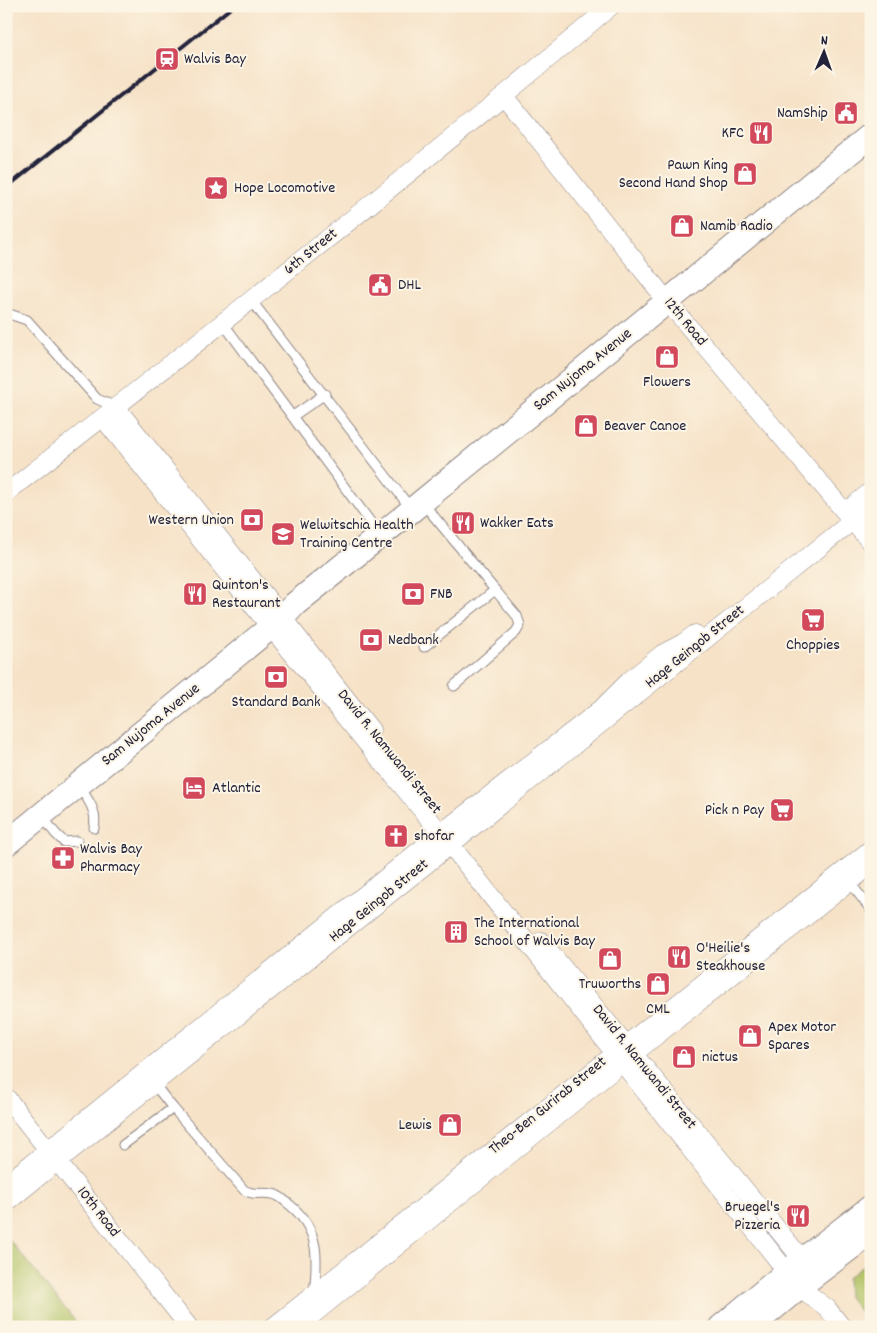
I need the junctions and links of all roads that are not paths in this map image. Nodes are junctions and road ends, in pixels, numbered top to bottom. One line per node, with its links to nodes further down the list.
1 (611, 6): 2 (street, 6th Street)
2 (504, 96): 4 (street, 6th Street); 5 (street, 12th Road)
3 (871, 135): 5 (main road, Sam Nujoma Avenue)
4 (251, 300): 7 (street, 6th Street); 8 (lane)
5 (667, 301): 14 (main road, Sam Nujoma Avenue); 16 (street, 12th Road)
6 (6, 313): 9 (lane)
7 (223, 323): 10 (street, 6th Street); 11 (lane)
8 (325, 394): 11 (lane); 14 (lane)
9 (97, 399): 10 (lane); 10 (lane)
10 (109, 413): 13 (street, 6th Street); 20 (street, David R. Namwandi Street)
11 (293, 416): 17 (lane)
12 (871, 491): 16 (street, Hage Geingob Street)
13 (6, 493)
14 (417, 506): 17 (main road, Sam Nujoma Avenue); 19 (lane)
15 (871, 506): 16 (street, Hage Geingob Street)
16 (849, 516): 18 (street, 12th Road); 27 (street, Hage Geingob Street)
17 (380, 535): 20 (main road, Sam Nujoma Avenue)
18 (871, 543)
19 (495, 590): 21 (lane); 22 (lane)
20 (277, 615): 23 (main road, Sam Nujoma Avenue); 25 (main road, Sam Nujoma Avenue); 27 (street, David R. Namwandi Street)
21 (424, 647)
22 (454, 686)
23 (78, 785): 24 (main road, Sam Nujoma Avenue); 26 (lane)
24 (41, 815): 28 (lane); 29 (main road, Sam Nujoma Avenue)
25 (6, 826)
26 (94, 828)
27 (449, 835): 34 (street, David R. Namwandi Street); 35 (street, Hage Geingob Street); 39 (street, Hage Geingob Street)
28 (77, 841)
29 (6, 844)
30 (871, 849): 32 (street, Theo-Ben Gurirab Street)
31 (871, 865): 32 (street, Theo-Ben Gurirab Street)
32 (846, 877): 33 (lane); 34 (street, Theo-Ben Gurirab Street)
33 (871, 910)
34 (624, 1054): 44 (street, David R. Namwandi Street); 45 (street, Theo-Ben Gurirab Street); 48 (street, Theo-Ben Gurirab Street)
35 (154, 1084): 37 (lane); 39 (street, Hage Geingob Street)
36 (6, 1096): 39 (street, 10th Road)
37 (173, 1108): 38 (lane); 45 (lane)
38 (123, 1145)
39 (53, 1156): 40 (street, Hage Geingob Street); 41 (street, Hage Geingob Street); 46 (street, 10th Road)
40 (6, 1184)
41 (6, 1203)
42 (871, 1207): 44 (main road)
43 (871, 1232): 44 (main road)
44 (801, 1274): 49 (main road); 50 (main road); 51 (street, David R. Namwandi Street)
45 (314, 1294): 47 (street, Theo-Ben Gurirab Street)
46 (189, 1327)
47 (273, 1327)
48 (298, 1327)
49 (721, 1327)
50 (751, 1327)
51 (842, 1327)

